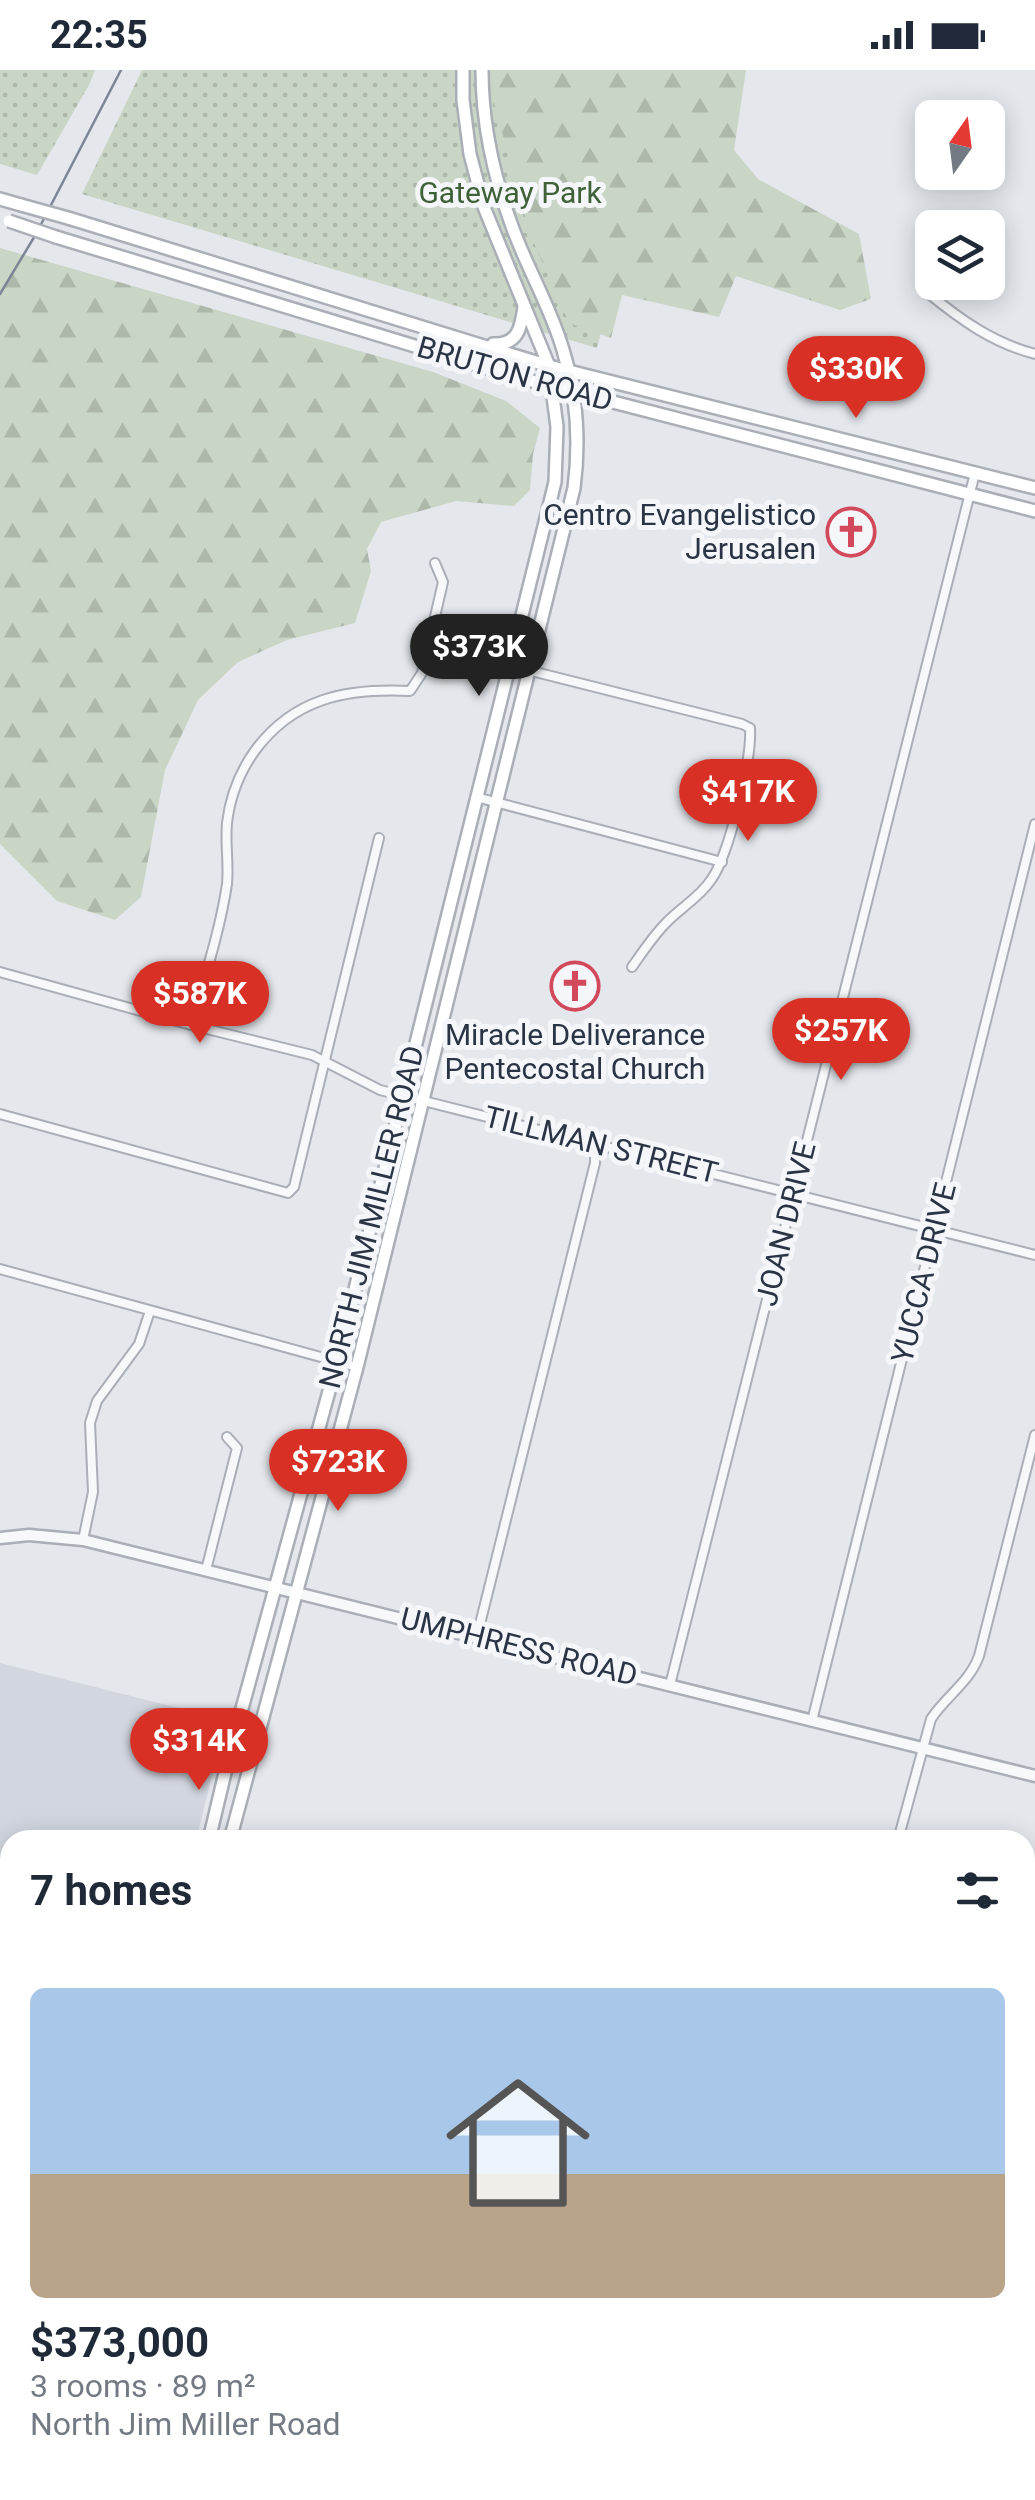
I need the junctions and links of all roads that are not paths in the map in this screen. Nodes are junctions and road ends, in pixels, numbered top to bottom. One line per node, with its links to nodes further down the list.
1 (463, 70): 6 (main road, NORTH JIM MILLER ROAD)
2 (482, 70): 10 (main road, NORTH JIM MILLER ROAD)
3 (0, 198): 7 (main road, BRUTON ROAD, bridge)
4 (4, 220): 11 (main road, BRUTON ROAD, bridge)
5 (938, 300): 8 (street)
6 (524, 307): 7 (main road); 9 (main road, NORTH JIM MILLER ROAD)
7 (476, 343): 9 (main road, BRUTON ROAD)
8 (1035, 354)
9 (549, 366): 10 (main road, BRUTON ROAD); 11 (main road, NORTH JIM MILLER ROAD)
10 (568, 370): 12 (main road, NORTH JIM MILLER ROAD); 13 (main road, BRUTON ROAD)
11 (553, 387): 12 (main road, BRUTON ROAD); 19 (main road, NORTH JIM MILLER ROAD)
12 (573, 392): 14 (main road, BRUTON ROAD); 20 (main road, NORTH JIM MILLER ROAD)
13 (816, 433): 14 (main road); 15 (main road, BRUTON ROAD)
14 (811, 453): 17 (main road, BRUTON ROAD)
15 (975, 473): 16 (main road, BRUTON ROAD); 17 (street, JOAN DRIVE)
16 (1035, 488)
17 (970, 494): 18 (main road, BRUTON ROAD); 38 (street, JOAN DRIVE)
18 (1035, 511)
19 (544, 526): 20 (main road); 23 (main road, NORTH JIM MILLER ROAD)
20 (564, 531): 24 (main road, NORTH JIM MILLER ROAD)
21 (435, 563): 22 (street)
22 (428, 646): 23 (street); 32 (street)
23 (509, 665): 24 (street); 25 (main road, NORTH JIM MILLER ROAD)
24 (529, 670): 26 (main road, NORTH JIM MILLER ROAD); 29 (street)
25 (476, 797): 26 (street); 34 (main road, NORTH JIM MILLER ROAD)
26 (496, 802): 29 (street); 35 (main road, NORTH JIM MILLER ROAD)
27 (1035, 824): 39 (street, YUCCA DRIVE)
28 (379, 838): 33 (street)
29 (722, 862): 30 (street)
30 (632, 967)
31 (0, 972): 32 (street, TILLMAN STREET)
32 (191, 1025): 33 (street, TILLMAN STREET)
33 (325, 1061): 34 (street, TILLMAN STREET); 36 (street)
34 (403, 1095): 35 (street, TILLMAN STREET); 43 (main road, NORTH JIM MILLER ROAD)
35 (422, 1100): 37 (street, TILLMAN STREET); 44 (main road, NORTH JIM MILLER ROAD)
36 (0, 1114)
37 (595, 1144): 38 (street, TILLMAN STREET); 52 (street)
38 (793, 1194): 39 (street, TILLMAN STREET); 53 (street, JOAN DRIVE)
39 (934, 1229): 40 (street, TILLMAN STREET); 54 (street, YUCCA DRIVE)
40 (1035, 1254)
41 (0, 1269): 42 (street)
42 (150, 1310): 43 (street); 48 (street)
43 (337, 1362): 44 (street); 50 (main road, NORTH JIM MILLER ROAD)
44 (356, 1367): 51 (main road, NORTH JIM MILLER ROAD)
45 (1035, 1435): 55 (street)
46 (227, 1436): 49 (street)
47 (0, 1538): 48 (street, UMPHRESS ROAD)
48 (84, 1540): 49 (street, UMPHRESS ROAD)
49 (206, 1570): 50 (street, UMPHRESS ROAD)
50 (276, 1588): 51 (street, UMPHRESS ROAD); 56 (main road, NORTH JIM MILLER ROAD)
51 (295, 1592): 52 (street, UMPHRESS ROAD); 57 (main road, NORTH JIM MILLER ROAD)
52 (477, 1636): 53 (street, UMPHRESS ROAD)
53 (670, 1685): 54 (street, UMPHRESS ROAD)
54 (812, 1721): 55 (street, UMPHRESS ROAD)
55 (922, 1749): 58 (street, UMPHRESS ROAD); 61 (street)
56 (229, 1756): 57 (main road); 59 (main road, NORTH JIM MILLER ROAD)
57 (250, 1762): 60 (main road, NORTH JIM MILLER ROAD)
58 (1035, 1776)
59 (210, 1830)
60 (233, 1830)
61 (901, 1830)

